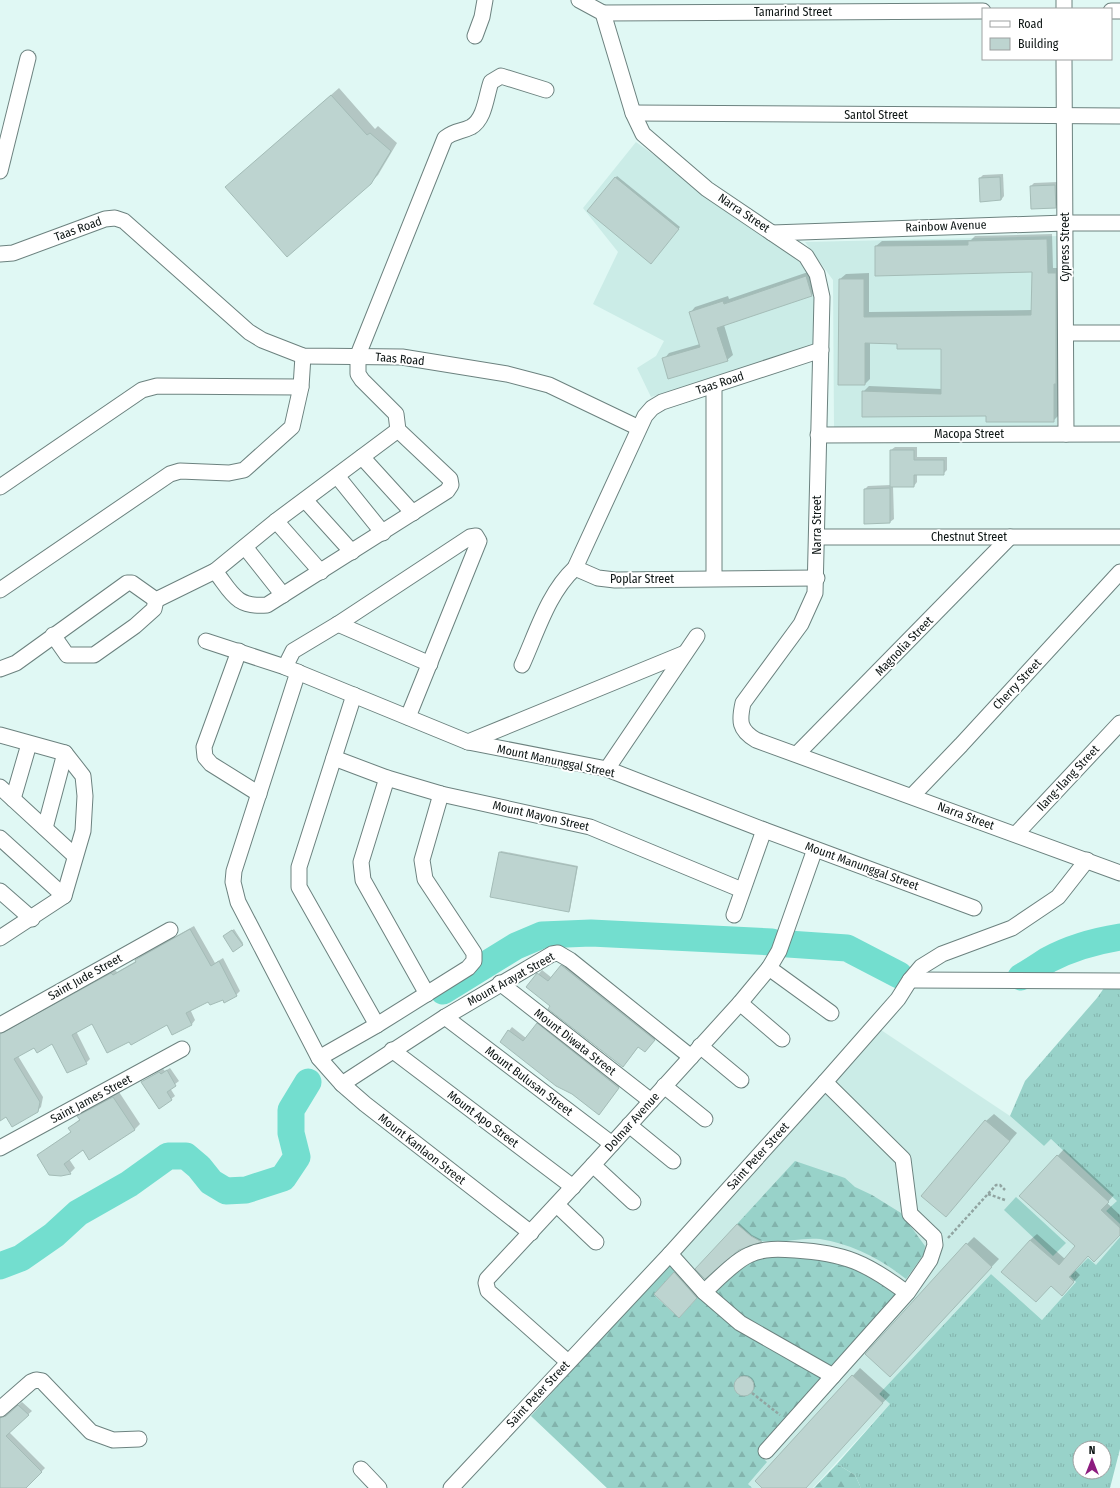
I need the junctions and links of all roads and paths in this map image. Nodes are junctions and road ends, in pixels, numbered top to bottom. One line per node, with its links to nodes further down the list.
1 (485, 0): 5 (street)
2 (579, 0): 4 (street)
3 (982, 10): 4 (street, Tamarind Street)
4 (603, 13): 9 (street, Narra Street)
5 (475, 36)
6 (28, 58): 12 (street)
7 (1064, 60): 10 (street, Cypress Street)
8 (546, 90): 21 (street)
9 (633, 113): 10 (street, Santol Street); 15 (street, Narra Street)
10 (1064, 116): 11 (street, Santol Street); 13 (street, Cypress Street)
11 (1120, 116)
12 (0, 171)
13 (1065, 223): 14 (street, Rainbow Avenue); 15 (street, Rainbow Avenue); 17 (street, Cypress Street)
14 (1120, 223)
15 (772, 233): 19 (street, Narra Street)
16 (0, 254): 20 (street, Taas Road)
17 (1066, 333): 18 (street); 26 (street, Cypress Street)
18 (1120, 333)
19 (821, 350): 22 (street, Taas Road); 28 (street, Narra Street)
20 (303, 356): 21 (street, Taas Road); 23 (street)
21 (358, 356): 24 (street, Taas Road); 25 (street)
22 (714, 386): 24 (street, Taas Road); 45 (street)
23 (301, 387): 31 (street); 47 (street)
24 (639, 428): 41 (street)
25 (398, 430): 29 (street); 33 (street)
26 (1066, 434): 27 (street, Macopa Street); 28 (street, Macopa Street)
27 (1120, 434)
28 (818, 435): 38 (street, Narra Street)
29 (362, 457): 30 (street); 33 (street)
30 (337, 476): 32 (street); 35 (street)
31 (0, 487)
32 (305, 500): 34 (street); 40 (street)
33 (413, 513): 35 (street)
34 (276, 521): 39 (street); 43 (street)
35 (383, 533): 40 (street)
36 (1010, 537): 37 (street, Chestnut Street); 38 (street, Chestnut Street); 67 (street, Magnolia Street)
37 (1120, 537)
38 (818, 538): 46 (street, Narra Street)
39 (245, 547): 42 (street); 48 (street)
40 (352, 552): 43 (street)
41 (575, 568): 45 (street, Poplar Street); 57 (street)
42 (215, 571): 48 (street); 49 (street)
43 (320, 572): 48 (street)
44 (1120, 572): 74 (street, Cherry Street)
45 (714, 578): 46 (street, Poplar Street)
46 (817, 578): 67 (street, Narra Street)
47 (0, 590)
48 (283, 595)
49 (156, 600): 51 (street); 51 (street)
50 (338, 624): 56 (street); 56 (street, Mount Kanlaon Street); 59 (street, Mount Kanlaon Street)
51 (53, 635): 58 (street)
52 (697, 636): 55 (street)
53 (206, 641): 54 (street, Mount Manunggal Street)
54 (239, 651): 59 (street, Mount Manunggal Street); 72 (street)
55 (685, 653): 64 (street); 69 (street)
56 (430, 664): 61 (street)
57 (522, 665)
58 (0, 669)
59 (292, 670): 60 (street, Mount Manunggal Street); 72 (street, Mount Kanlaon Street)
60 (354, 695): 61 (street, Mount Manunggal Street); 68 (street)
61 (408, 717): 64 (street, Mount Manunggal Street)
62 (1120, 723): 78 (street, Ilang-Ilang Street)
63 (0, 735): 65 (street)
64 (468, 742): 69 (street, Mount Manunggal Street)
65 (29, 744): 66 (street); 75 (street)
66 (66, 753): 76 (street); 81 (street)
67 (797, 754): 74 (street, Narra Street)
68 (334, 758): 70 (street, Mount Mayon Street); 101 (street)
69 (607, 769): 77 (street, Mount Manunggal Street)
70 (387, 778): 73 (street, Mount Mayon Street); 96 (street)
71 (0, 787): 75 (street)
72 (259, 794): 106 (street, Mount Kanlaon Street)
73 (441, 794): 84 (street, Mount Mayon Street); 96 (street)
74 (912, 796): 78 (street, Narra Street)
75 (13, 799): 76 (street)
76 (45, 828): 81 (street)
77 (764, 830): 80 (street, Mount Manunggal Street); 84 (street)
78 (1016, 834): 82 (street, Narra Street)
79 (0, 838): 86 (street)
80 (815, 850): 87 (street, Mount Manunggal Street); 92 (street, Dolmar Avenue)
81 (75, 856): 86 (street)
82 (1087, 860): 83 (street, Narra Street); 93 (street, Saint Peter Street)
83 (1120, 873)
84 (742, 890): 88 (street)
85 (0, 891): 89 (street)
86 (64, 896): 89 (street)
87 (974, 908)
88 (734, 915)
89 (32, 919): 91 (street)
90 (170, 930): 100 (street, Saint Jude Street)
91 (0, 938)
92 (769, 968): 97 (street, Dolmar Avenue); 98 (street)
93 (910, 980): 94 (street); 108 (street, Saint Peter Street)
94 (1120, 982)
95 (500, 984): 99 (street, Mount Arayat Street); 105 (street, Mount Arayat Street); 111 (street, Mount Diwata Street)
96 (427, 994): 101 (street)
97 (740, 1003): 102 (street); 105 (street, Dolmar Avenue)
98 (831, 1013)
99 (445, 1017): 104 (street, Mount Arayat Street); 114 (street, Mount Bulusan Street)
100 (0, 1025)
101 (377, 1025): 106 (street)
102 (782, 1039)
103 (182, 1049): 115 (street, Saint James Street)
104 (392, 1050): 109 (street, Mount Arayat Street); 118 (street, Mount Apo Street)
105 (696, 1051): 107 (street, Mount Arayat Street); 110 (street, Dolmar Avenue)
106 (319, 1058): 109 (street, Mount Kanlaon Street)
107 (741, 1080)
108 (825, 1082): 127 (street, Saint Peter Street); 129 (street)
109 (342, 1084): 124 (street, Mount Kanlaon Street)
110 (664, 1086): 111 (street, Dolmar Avenue); 112 (street)
111 (651, 1101): 113 (street, Dolmar Avenue)
112 (705, 1119)
113 (629, 1125): 114 (street, Dolmar Avenue); 116 (street)
114 (612, 1144): 117 (street, Dolmar Avenue)
115 (0, 1148)
116 (673, 1162)
117 (593, 1165): 118 (street, Dolmar Avenue); 122 (street)
118 (573, 1187): 123 (street, Dolmar Avenue)
119 (1005, 1190): 120 (path)
120 (988, 1194): 121 (path); 125 (path)
121 (1005, 1200)
122 (633, 1202)
123 (558, 1205): 124 (street, Dolmar Avenue); 126 (street)
124 (531, 1233): 130 (street, Dolmar Avenue)
125 (947, 1240)
126 (596, 1242)
127 (670, 1254): 128 (street); 130 (street, Saint Peter Street)
128 (704, 1292): 129 (street); 131 (street)
129 (907, 1293): 131 (street)
130 (568, 1362): 139 (street, Saint Peter Street)
131 (832, 1376): 134 (street)
132 (752, 1393): 134 (path)
133 (0, 1409): 135 (street)
134 (791, 1423): 136 (street)
135 (139, 1439)
136 (766, 1452)
137 (361, 1469): 138 (street)
138 (379, 1488)
139 (451, 1488)

